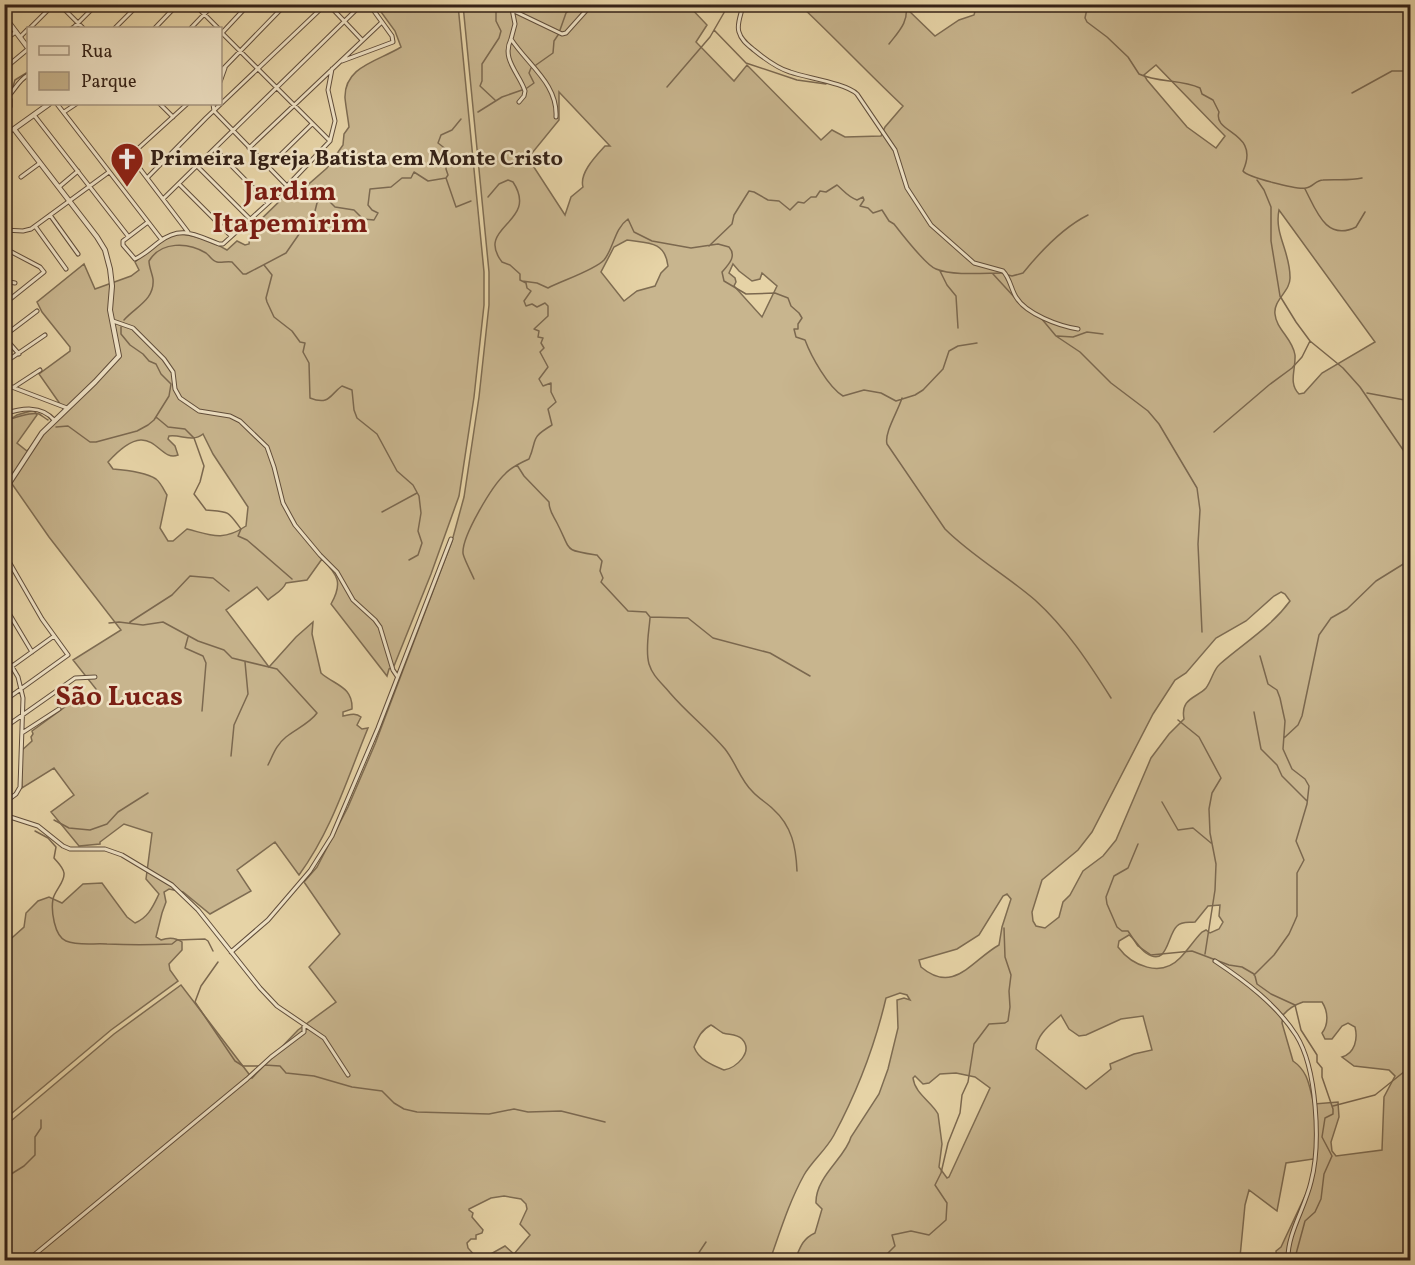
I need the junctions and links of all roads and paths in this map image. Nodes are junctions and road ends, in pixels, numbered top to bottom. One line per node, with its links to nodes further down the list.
1 (50, 4): 24 (street)
2 (59, 4): 23 (street)
3 (97, 4): 23 (street)
4 (139, 4): 27 (street)
5 (178, 4): 28 (street)
6 (194, 4): 18 (street)
7 (214, 4): 18 (street)
8 (249, 4): 31 (street)
9 (326, 4): 21 (street); 45 (street)
10 (362, 4): 21 (street)
11 (369, 4): 22 (street)
12 (511, 4): 17 (street)
13 (592, 4): 17 (street)
14 (743, 4): 105 (street)
15 (1406, 4): 20 (street)
16 (283, 5): 41 (street)
17 (514, 11): 36 (street)
18 (205, 15): 29 (street); 30 (street)
19 (4, 16): 33 (street)
20 (1410, 19)
21 (344, 21): 38 (street); 50 (street)
22 (382, 22): 38 (street); 42 (street)
23 (78, 24): 25 (street); 26 (street)
24 (31, 27)
25 (74, 27)
26 (82, 27)
27 (116, 27)
28 (156, 27)
29 (192, 27)
30 (216, 27)
31 (222, 30)
32 (27, 31): 35 (street)
33 (16, 32): 35 (street); 37 (street)
34 (222, 34): 41 (street)
35 (20, 37): 39 (street)
36 (511, 39): 52 (street); 66 (street)
37 (4, 40)
38 (362, 40): 42 (street)
39 (27, 47)
40 (27, 49): 44 (street)
41 (240, 51): 43 (street); 45 (street)
42 (341, 61): 46 (street)
43 (226, 67): 47 (street); 49 (street)
44 (4, 69)
45 (259, 69): 50 (street); 53 (street)
46 (332, 69): 61 (street); 71 (street)
47 (222, 70)
48 (27, 76): 51 (street)
49 (222, 77)
50 (277, 87): 61 (street); 69 (street)
51 (4, 100)
52 (519, 102)
53 (222, 104)
54 (48, 105): 64 (street)
55 (58, 105): 63 (street)
56 (74, 105): 63 (street)
57 (161, 105): 65 (street)
58 (186, 105): 65 (street)
59 (213, 105): 62 (street)
60 (220, 105): 62 (street)
61 (294, 105): 67 (street); 72 (street)
62 (214, 111): 69 (street); 80 (street)
63 (64, 112): 78 (street)
64 (34, 115): 68 (street); 77 (street)
65 (173, 117): 80 (street)
66 (556, 117)
67 (312, 124): 71 (street); 76 (street)
68 (14, 129): 70 (street); 74 (street)
69 (232, 130): 72 (street); 73 (street)
70 (4, 134)
71 (330, 141): 83 (street)
72 (249, 148): 76 (street)
73 (215, 149): 75 (street); 87 (street)
74 (40, 163): 79 (street); 84 (street)
75 (197, 166): 81 (street); 89 (street)
76 (268, 167): 83 (street)
77 (78, 171): 82 (street); 84 (street)
78 (109, 172): 82 (street); 90 (street)
79 (21, 177)
80 (147, 178): 85 (street)
81 (179, 184): 85 (street); 95 (street)
82 (89, 186): 86 (street); 94 (street)
83 (287, 186): 87 (street)
84 (58, 187): 86 (street)
85 (163, 199): 93 (street)
86 (70, 201): 88 (street); 104 (street)
87 (268, 203): 89 (street)
88 (50, 215): 91 (street); 98 (street)
89 (250, 219): 95 (street)
90 (148, 222): 94 (street); 96 (street)
91 (35, 226): 92 (street); 99 (street)
92 (4, 230)
93 (188, 232): 95 (street); 96 (street)
94 (128, 236): 96 (street)
95 (231, 236)
96 (162, 240)
97 (5, 249): 102 (street)
98 (78, 254)
99 (66, 269)
100 (4, 281): 101 (street)
101 (15, 283)
102 (4, 304)
103 (38, 311): 107 (street)
104 (112, 321): 113 (street); 125 (street)
105 (1078, 329)
106 (45, 335): 108 (street)
107 (4, 336): 108 (street)
108 (19, 354): 109 (street)
109 (4, 363)
110 (40, 370): 112 (street)
111 (4, 384): 112 (street)
112 (14, 387): 113 (street)
113 (67, 408): 115 (street)
114 (4, 414): 115 (street)
115 (54, 420): 116 (street)
116 (4, 491)
117 (451, 539): 125 (street)
118 (4, 553): 120 (street)
119 (4, 605): 122 (street)
120 (54, 636): 122 (street); 127 (street)
121 (4, 652): 123 (street)
122 (32, 652): 123 (street)
123 (12, 666): 124 (street); 127 (street)
124 (4, 672)
125 (397, 676): 135 (street)
126 (95, 677): 130 (street)
127 (21, 688): 128 (street); 130 (street)
128 (4, 701)
129 (58, 710): 132 (street)
130 (23, 715): 131 (street); 132 (street)
131 (4, 728)
132 (22, 733): 133 (street)
133 (4, 803)
134 (4, 815): 135 (street)
135 (231, 952): 137 (street)
136 (1215, 961): 140 (street)
137 (303, 1024): 138 (street); 139 (street)
138 (348, 1075)
139 (28, 1260)
140 (1288, 1260)

